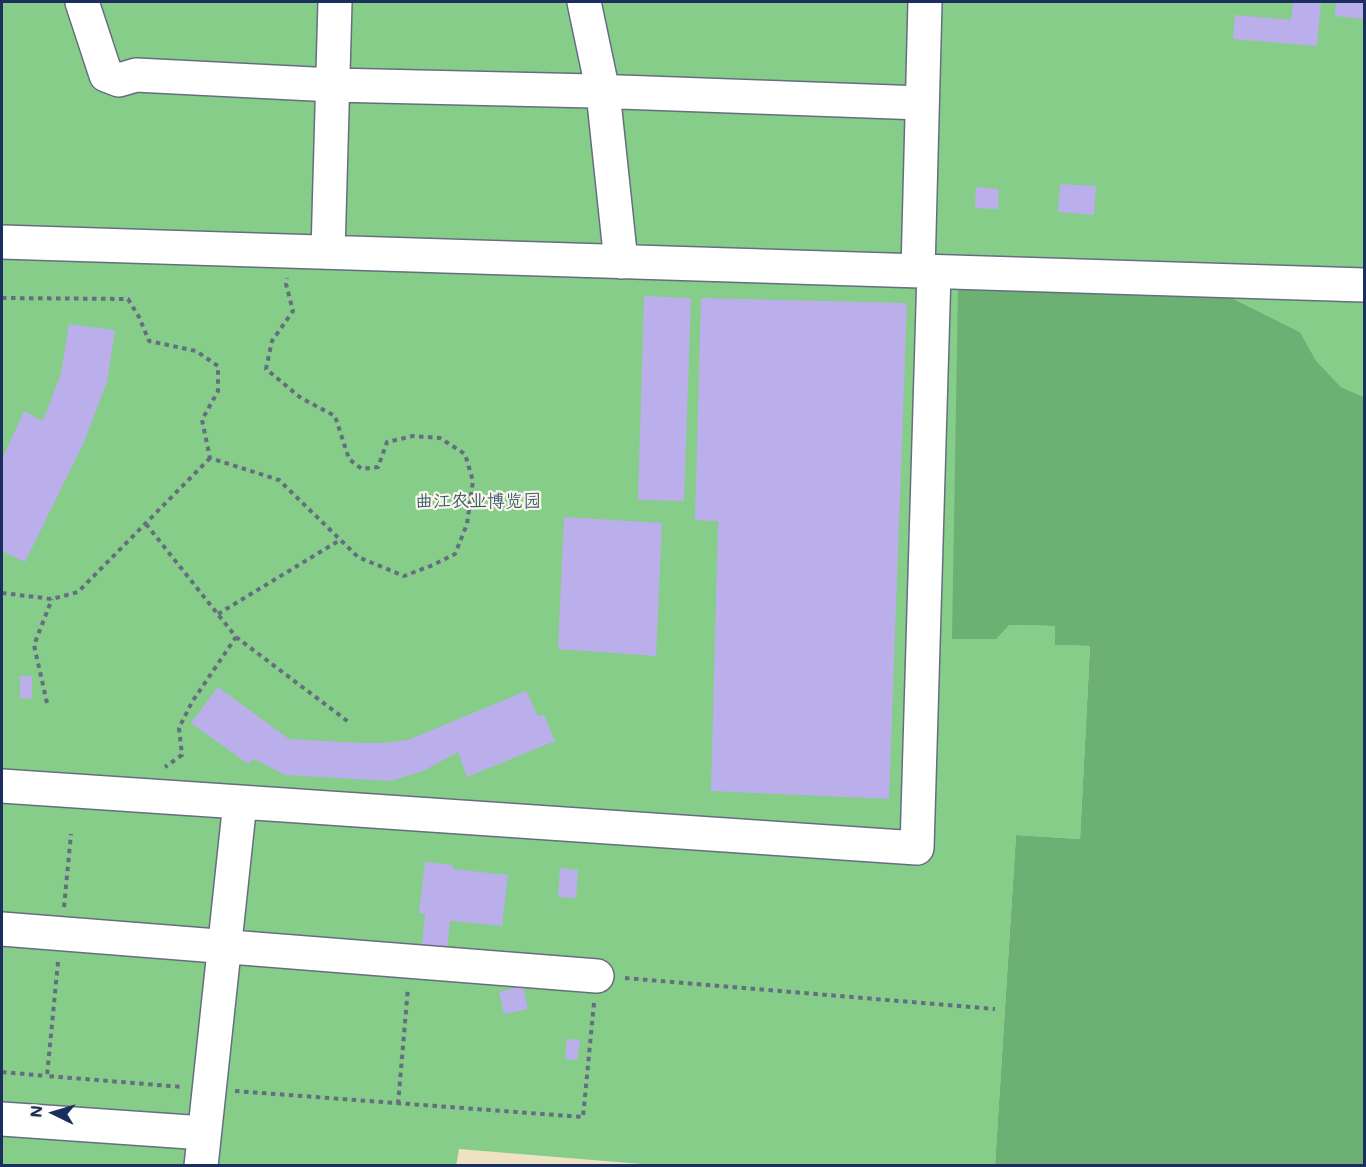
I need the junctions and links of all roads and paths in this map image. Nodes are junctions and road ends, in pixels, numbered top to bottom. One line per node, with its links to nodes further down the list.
1 (82, 2): 5 (street)
2 (336, 2): 5 (street)
3 (584, 2): 6 (street)
4 (925, 2): 7 (street)
5 (333, 86): 6 (street); 10 (street)
6 (603, 92): 7 (street); 11 (street)
7 (922, 103): 12 (street)
8 (2, 242): 9 (street)
9 (291, 251): 10 (street); 17 (path)
10 (328, 252): 11 (street)
11 (621, 262): 12 (street)
12 (926, 271): 13 (street); 26 (street)
13 (1365, 285)
14 (2, 298): 15 (path)
15 (210, 458): 16 (path); 17 (path)
16 (146, 524): 19 (path); 20 (path)
17 (340, 540): 20 (path)
18 (2, 593): 19 (path)
19 (51, 599): 22 (path)
20 (218, 614): 21 (path)
21 (236, 637): 23 (path); 25 (path)
22 (47, 703)
23 (350, 723)
24 (2, 786): 25 (street)
25 (160, 796): 26 (street)
26 (240, 802): 30 (street)
27 (70, 834): 29 (path)
28 (2, 929): 29 (street)
29 (61, 933): 30 (street); 35 (path)
30 (224, 947): 31 (street); 36 (street)
31 (410, 961): 32 (street); 37 (path)
32 (597, 976): 33 (path); 37 (path)
33 (995, 1009)
34 (2, 1072): 35 (path)
35 (47, 1076): 36 (path)
36 (208, 1089): 37 (path); 39 (street)
37 (398, 1104)
38 (2, 1119): 39 (street)
39 (204, 1133): 40 (street)
40 (201, 1166)

